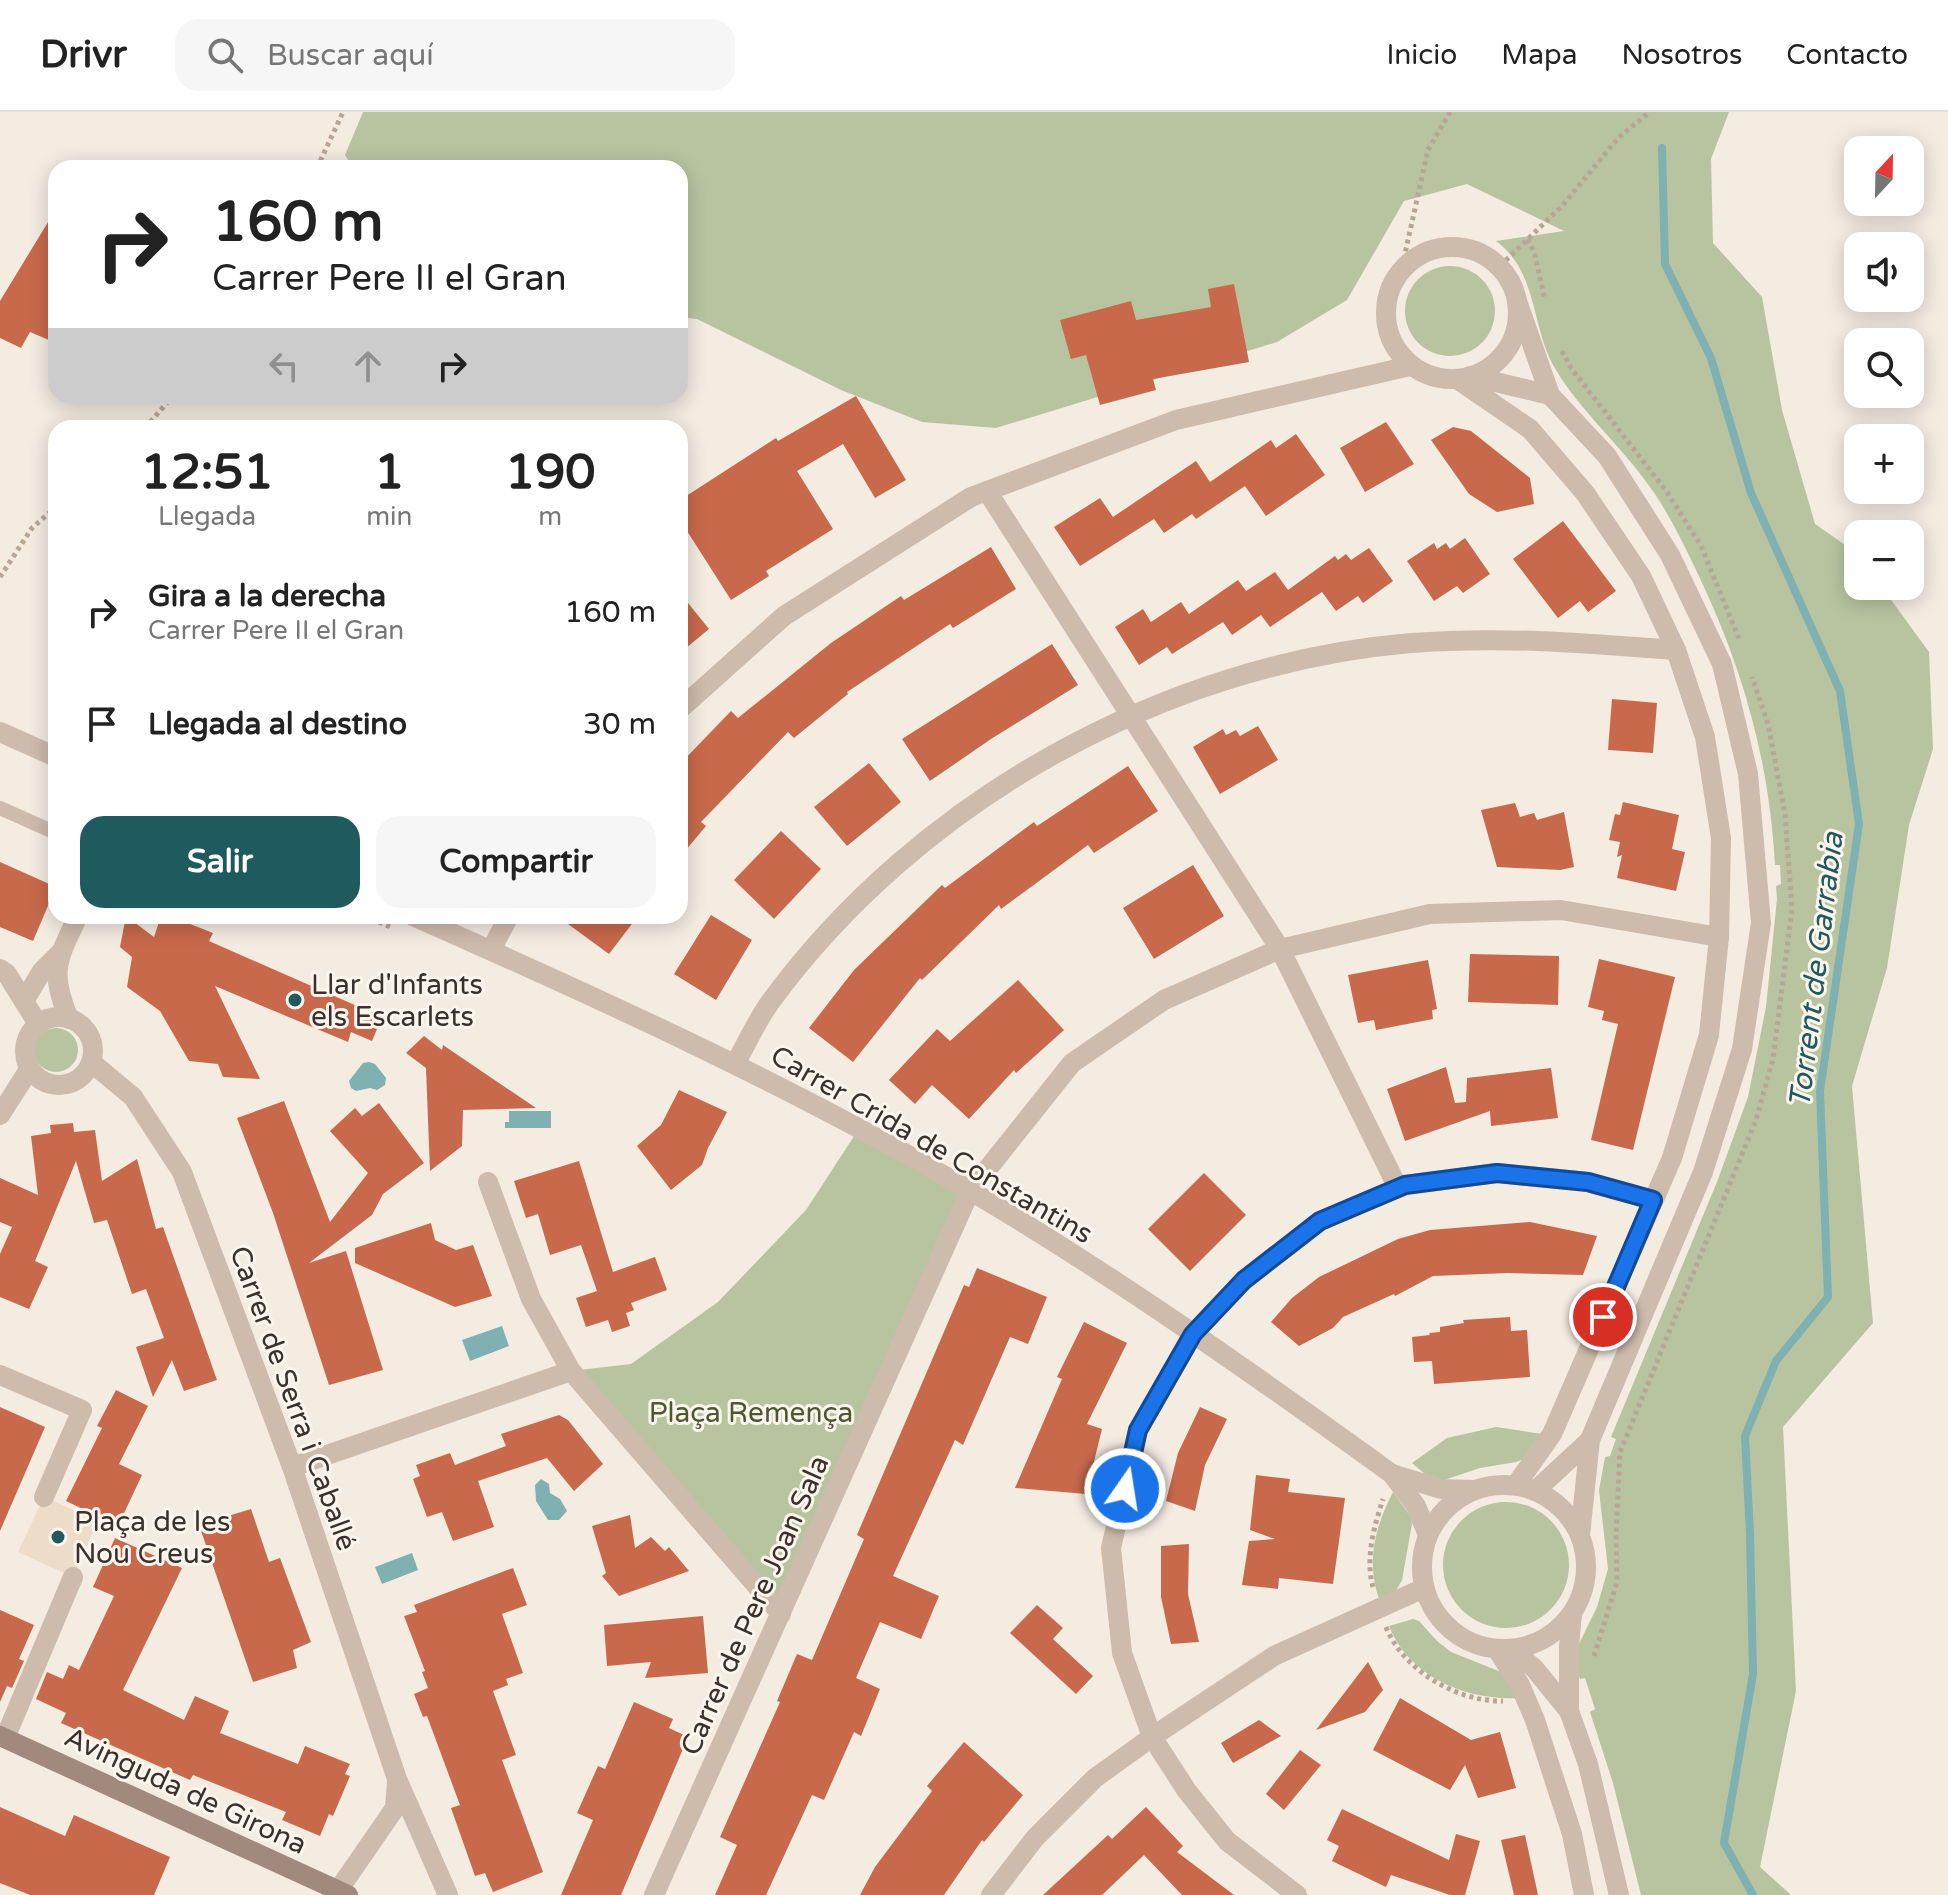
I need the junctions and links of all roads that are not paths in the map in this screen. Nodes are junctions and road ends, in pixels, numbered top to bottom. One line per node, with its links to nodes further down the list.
1 (1517, 301): 2 (street); 3 (street); 4 (street)
2 (1410, 366): 3 (street); 5 (street)
3 (1464, 377): 4 (street); 6 (street)
4 (1550, 395): 35 (street)
5 (987, 491): 7 (street); 8 (street)
6 (1676, 650): 8 (street); 16 (street)
7 (688, 702)
8 (1132, 716): 17 (street); 25 (street)
9 (0, 732): 10 (street)
10 (48, 753)
11 (0, 808): 12 (lane)
12 (48, 829)
13 (74, 924): 19 (street)
14 (431, 924): 18 (street, Carrer Crida de Constantins)
15 (505, 924): 18 (street)
16 (1719, 937): 17 (street, Carrer de Pere Joan Sala); 31 (street)
17 (1280, 949): 29 (street); 30 (street, Carrer de Pere Joan Sala)
18 (491, 950): 25 (street, Carrer Crida de Constantins)
19 (60, 953): 21 (street); 22 (street)
20 (0, 969): 21 (street)
21 (24, 1001): 23 (street)
22 (69, 1019): 23 (street); 24 (street)
23 (38, 1024): 26 (street)
24 (91, 1062): 26 (street); 36 (street, Carrer de Serra i Caballé)
25 (735, 1064): 30 (street, Carrer Crida de Constantins)
26 (30, 1068): 27 (street)
27 (0, 1115)
28 (488, 1182): 33 (street)
29 (1398, 1188): 31 (street); 32 (street)
30 (970, 1191): 32 (street, Carrer Crida de Constantins); 45 (street, Carrer de Pere Joan Sala)
31 (1653, 1200): 38 (street)
32 (1193, 1334): 37 (street, Carrer Crida de Constantins); 50 (street)
33 (571, 1371): 36 (street); 45 (street)
34 (0, 1375): 40 (street)
35 (1590, 1440): 38 (street); 42 (street)
36 (292, 1467): 51 (street, Carrer de Serra i Caballé)
37 (1392, 1474): 39 (street, Carrer Crida de Constantins); 41 (street, Carrer Crida de Constantins)
38 (1526, 1488): 39 (street); 42 (street)
39 (1473, 1490): 41 (street)
40 (44, 1497)
41 (1428, 1535): 44 (street)
42 (1580, 1535): 46 (street)
43 (73, 1577): 49 (street)
44 (1424, 1588): 47 (street); 50 (street)
45 (781, 1614): 54 (street, Carrer de Pere Joan Sala)
46 (1572, 1614): 47 (street); 48 (street)
47 (1504, 1649): 48 (street); 57 (street)
48 (1569, 1711): 58 (street)
49 (2, 1737): 52 (main road, Avinguda de Girona)
50 (1152, 1737): 55 (street); 56 (street)
51 (397, 1779): 52 (street); 53 (street, Carrer de Serra i Caballé)
52 (340, 1893)
53 (448, 1895)
54 (654, 1895)
55 (991, 1895)
56 (1297, 1895)
57 (1584, 1895)
58 (1619, 1895)

